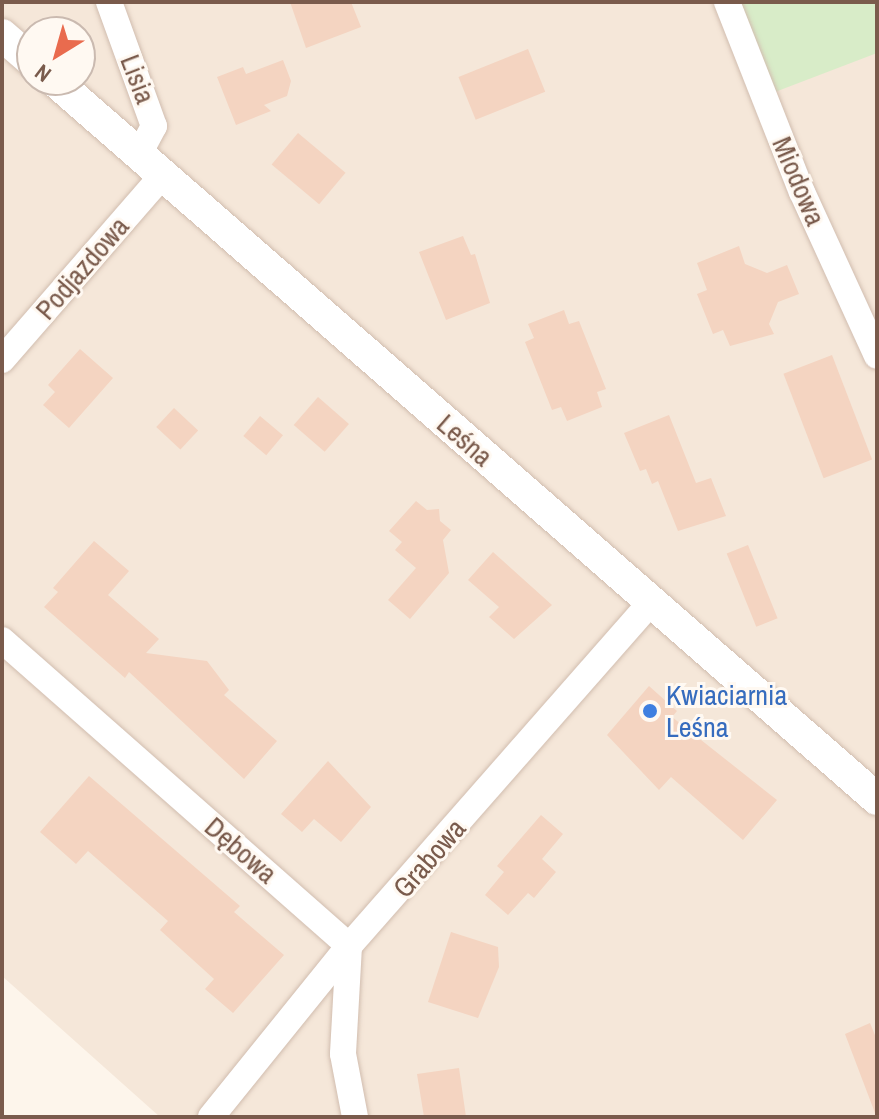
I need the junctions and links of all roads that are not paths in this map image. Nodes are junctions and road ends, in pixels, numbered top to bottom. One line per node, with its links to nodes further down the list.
1 (109, 2): 4 (street, Lisia)
2 (727, 2): 6 (street, Miodowa)
3 (72, 96): 4 (street, Leśna)
4 (139, 154): 5 (street, Leśna)
5 (163, 175): 7 (street, Podjazdowa); 8 (street, Leśna)
6 (877, 356)
7 (2, 360)
8 (651, 602): 10 (street, Leśna); 11 (street, Grabowa)
9 (2, 640): 11 (street, Dębowa)
10 (877, 799)
11 (349, 946): 12 (street, Grabowa); 13 (street)
12 (211, 1117)
13 (355, 1117)

